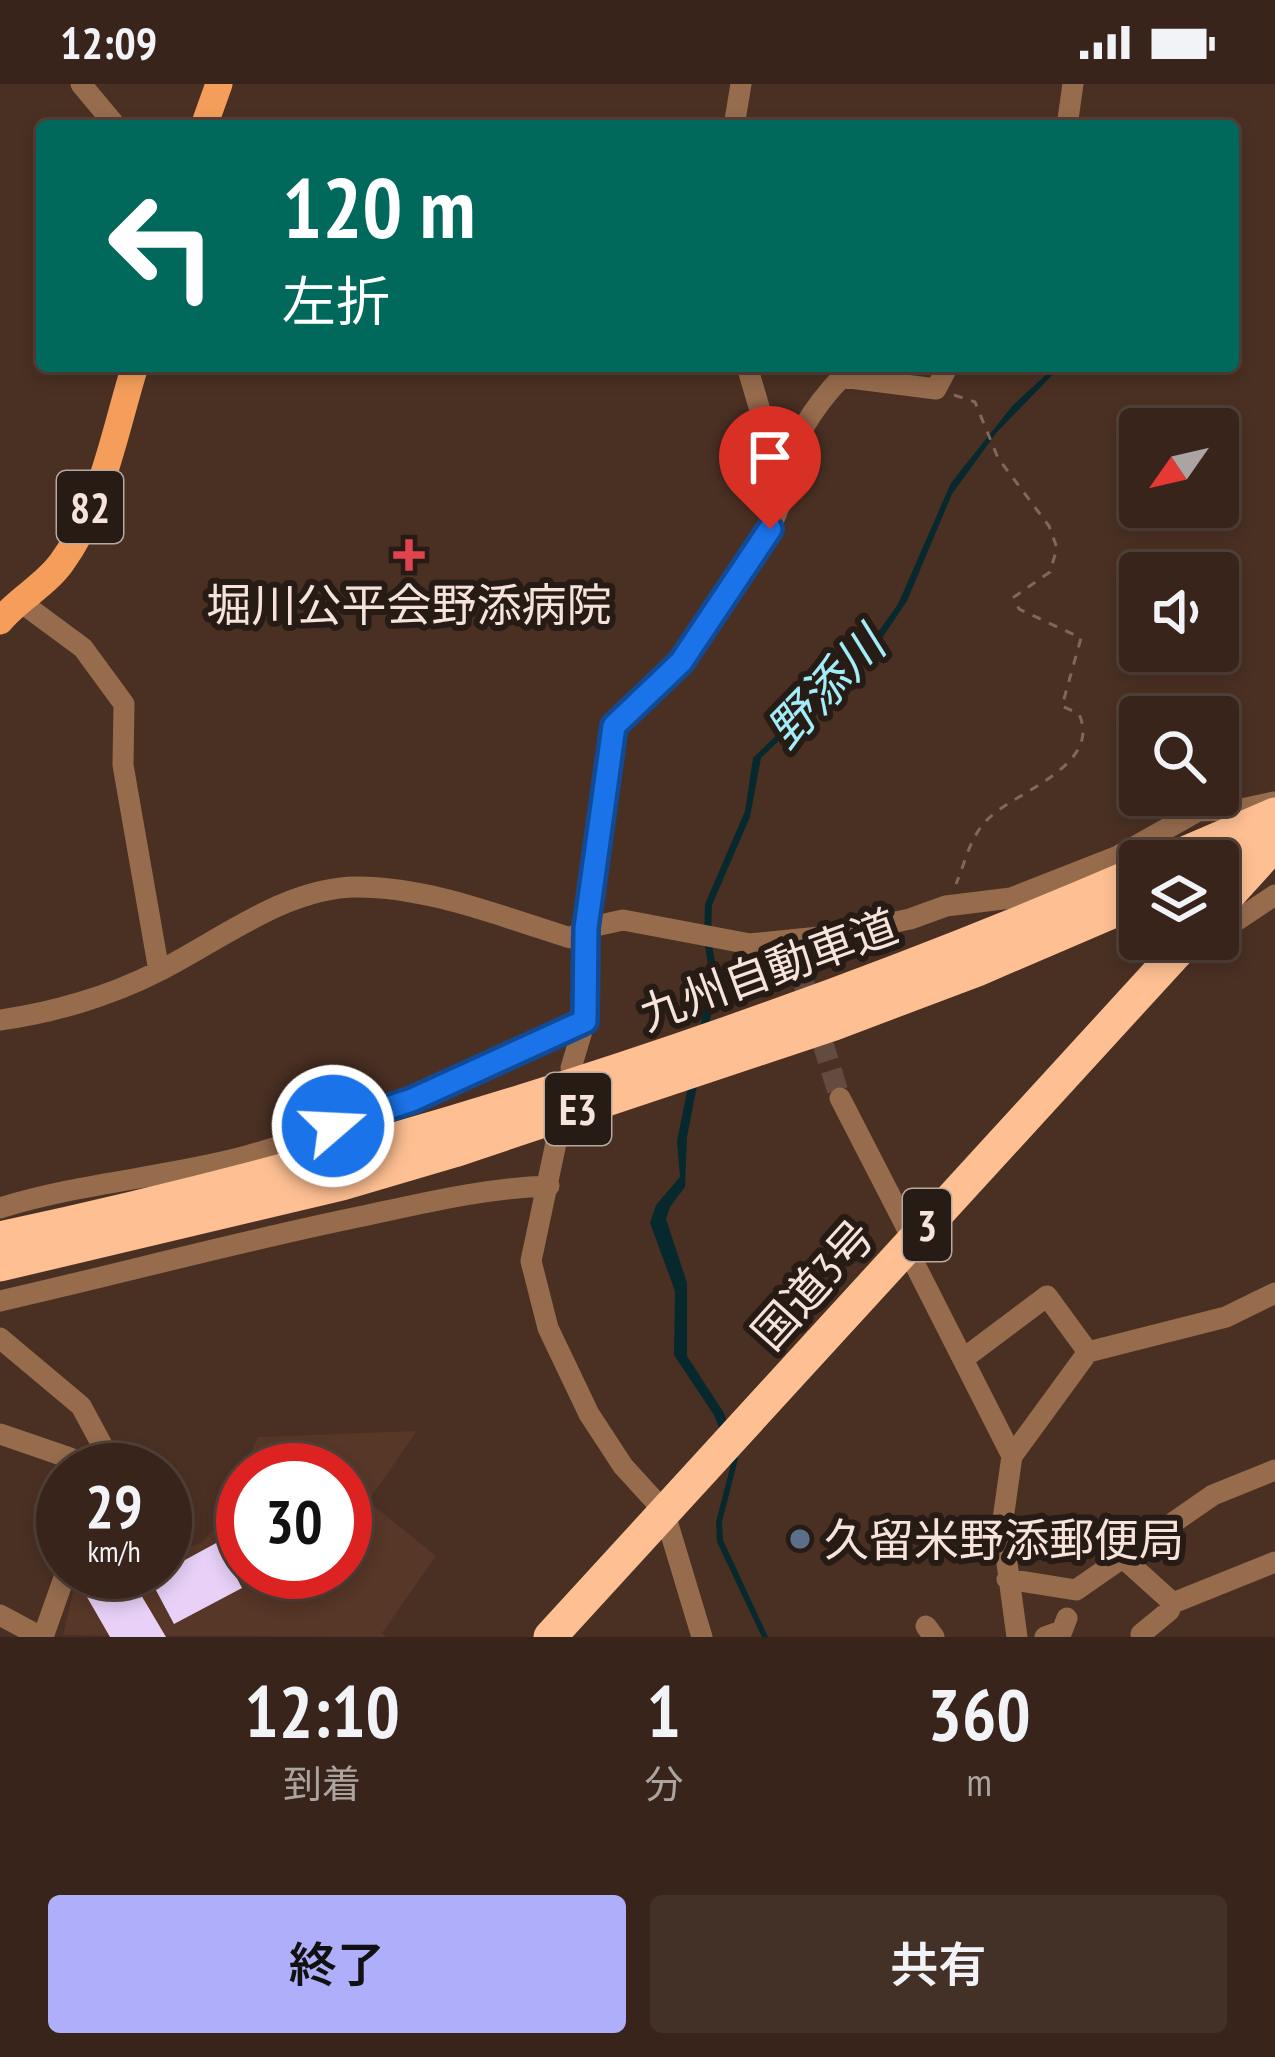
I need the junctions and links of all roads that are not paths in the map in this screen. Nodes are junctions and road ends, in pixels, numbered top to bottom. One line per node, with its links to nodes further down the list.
1 (81, 84): 5 (street)
2 (219, 84): 6 (main road)
3 (741, 84): 7 (street)
4 (1073, 84): 8 (street)
5 (111, 120)
6 (202, 120)
7 (735, 120)
8 (1068, 120)
9 (133, 372): 13 (main road, 82)
10 (749, 372): 12 (street)
11 (945, 372): 12 (street)
12 (781, 482): 24 (street)
13 (9, 610): 26 (street)
14 (1275, 802): 24 (street)
15 (1275, 814): 16 (highway)
16 (1215, 840)
17 (1275, 843): 18 (highway); 20 (highway)
18 (1239, 858)
19 (1119, 881): 34 (highway, 九州自動車道 / E3)
20 (1239, 883)
21 (1275, 895): 23 (street)
22 (1119, 909): 36 (highway, 九州自動車道 / E3)
23 (1239, 919)
24 (586, 928): 26 (street); 28 (street)
25 (1175, 960): 35 (highway, 国道3号 / 3)
26 (159, 971): 27 (street)
27 (0, 1020)
28 (585, 1021): 29 (street); 33 (street)
29 (571, 1068)
30 (840, 1097): 35 (street)
31 (557, 1138): 32 (street)
32 (549, 1186): 38 (street); 47 (street)
33 (0, 1208)
34 (0, 1238)
35 (909, 1244): 41 (street); 47 (highway, 国道3号 / 3)
36 (0, 1265)
37 (1275, 1293): 40 (street)
38 (0, 1300)
39 (0, 1338): 43 (street)
40 (1088, 1352): 41 (street); 45 (street)
41 (963, 1359): 45 (street)
42 (0, 1434): 44 (street)
43 (101, 1443)
44 (36, 1446)
45 (1012, 1456): 50 (street)
46 (1275, 1470): 48 (street)
47 (664, 1510): 57 (highway, 国道3号 / 3); 58 (street)
48 (1123, 1558): 50 (street); 52 (street)
49 (1275, 1562): 52 (street)
50 (1007, 1579): 59 (street)
51 (56, 1599): 56 (street)
52 (1173, 1603): 55 (street)
53 (0, 1615): 56 (street)
54 (1067, 1618): 60 (street)
55 (1141, 1634)
56 (42, 1637)
57 (550, 1637)
58 (702, 1637)
59 (1017, 1637)
60 (1045, 1637)

